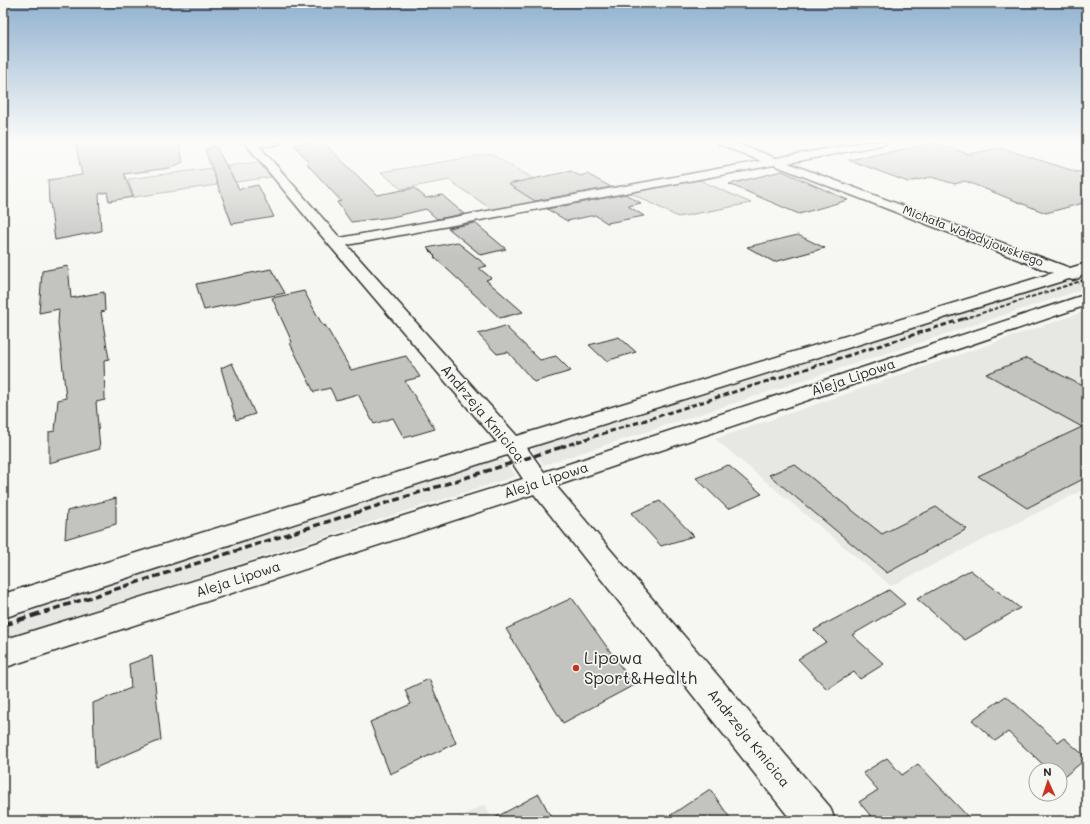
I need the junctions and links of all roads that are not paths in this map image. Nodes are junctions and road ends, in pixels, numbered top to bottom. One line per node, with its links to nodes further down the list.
1 (287, 180): 4 (street, Andrzeja Kmicica)
2 (670, 180): 4 (street)
3 (827, 180): 5 (street, Michała Wołodyjowskiego)
4 (335, 243): 7 (street, Andrzeja Kmicica)
5 (1081, 274): 7 (street)
6 (1087, 299): 8 (street, Aleja Lipowa)
7 (512, 445): 8 (street, Andrzeja Kmicica); 9 (street)
8 (539, 482): 10 (street, Aleja Lipowa); 11 (street, Andrzeja Kmicica)
9 (3, 606)
10 (3, 654)
11 (816, 821)

